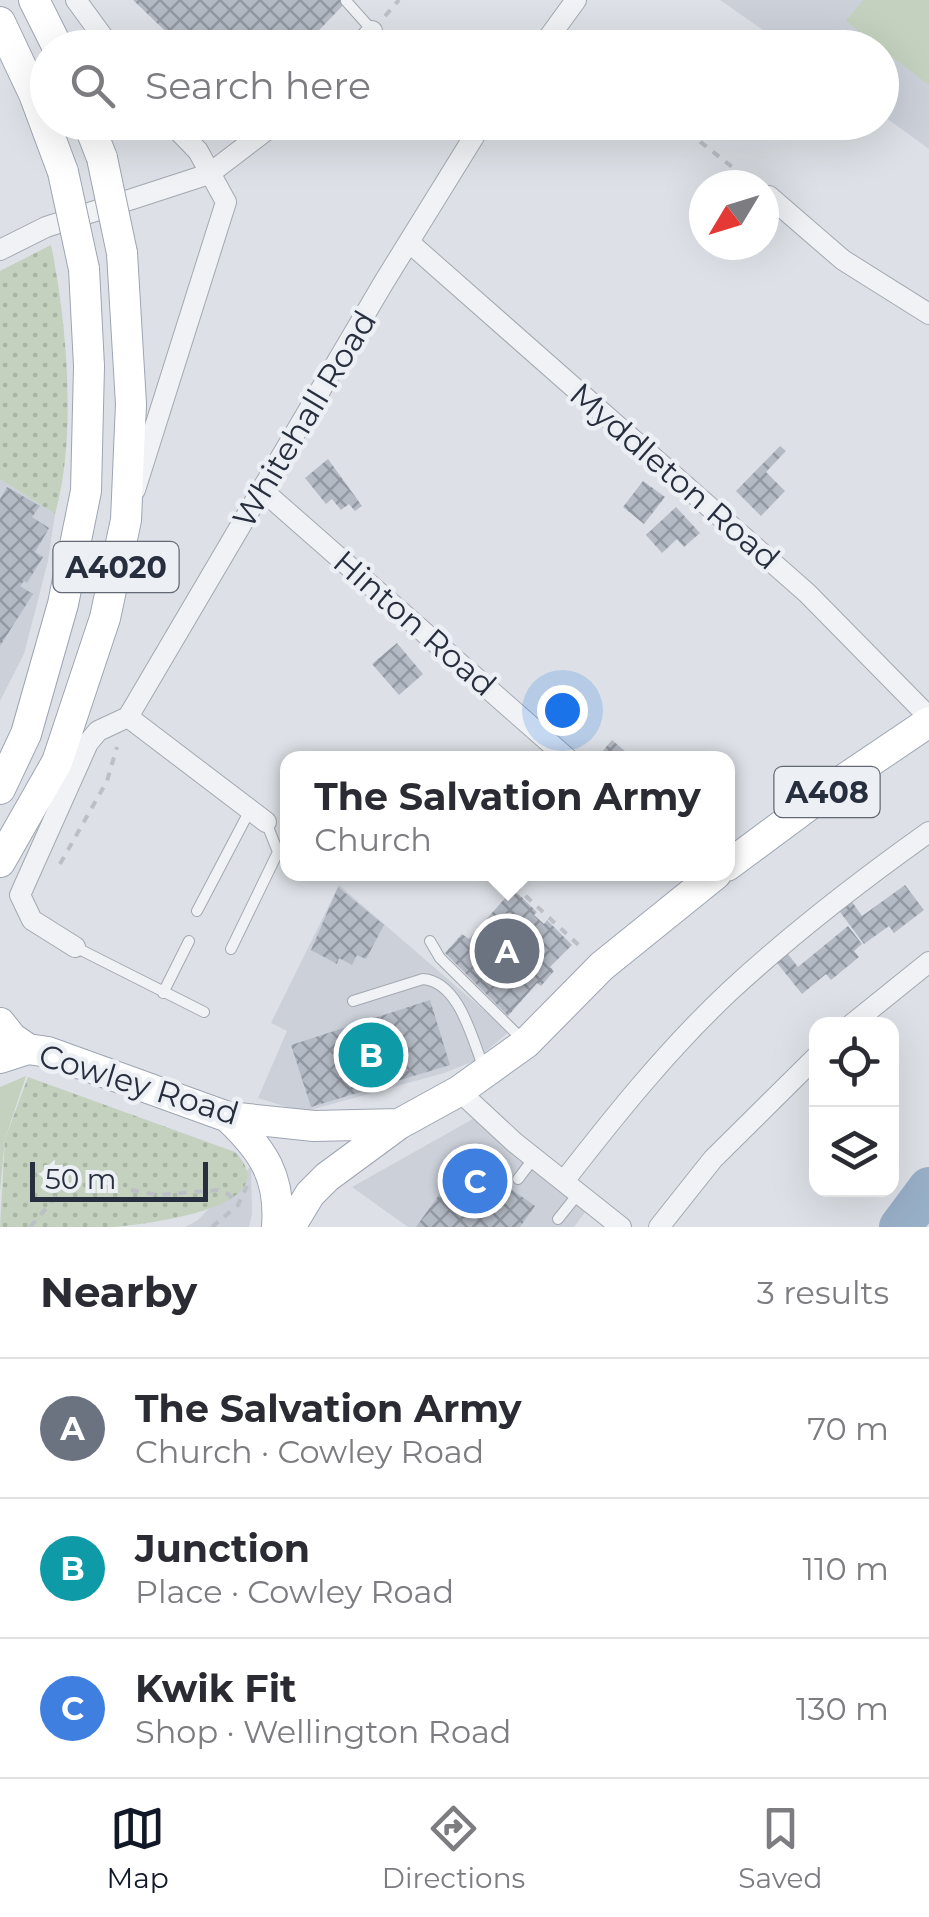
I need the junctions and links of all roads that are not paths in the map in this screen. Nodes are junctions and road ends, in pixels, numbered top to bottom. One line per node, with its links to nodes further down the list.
1 (34, 0): 6 (main road)
2 (76, 0): 7 (street)
3 (576, 0): 9 (street)
4 (346, 1): 8 (lane)
5 (0, 22): 10 (main road, A4020, bridge)
6 (49, 30)
7 (97, 30)
8 (371, 30)
9 (554, 30)
10 (30, 86)
11 (51, 140): 26 (main road, A4020, bridge)
12 (95, 140): 22 (main road, A4020, bridge)
13 (187, 140): 16 (street)
14 (254, 140): 16 (street)
15 (470, 140): 19 (street, Whitehall Road)
16 (210, 174): 18 (street); 22 (street)
17 (779, 205): 20 (street)
18 (3, 241)
19 (411, 244): 21 (street, Whitehall Road); 23 (street, Myddleton Road)
20 (929, 314)
21 (261, 488): 24 (street, Whitehall Road); 25 (street, Hinton Road)
22 (126, 520): 30 (main road, A4020)
23 (929, 720): 29 (main road, Cowley Road / A408)
24 (124, 725): 27 (street); 35 (street)
25 (559, 751)
26 (0, 789)
27 (258, 816): 32 (lane); 36 (lane)
28 (929, 832): 52 (street)
29 (735, 856)
30 (0, 862)
31 (702, 881): 43 (main road, Cowley Road / A408)
32 (197, 912)
33 (189, 941): 38 (lane)
34 (430, 941): 43 (lane)
35 (76, 947): 38 (lane)
36 (230, 949)
37 (929, 962): 41 (street)
38 (162, 993): 40 (lane)
39 (353, 1001): 46 (lane)
40 (204, 1012)
41 (861, 1017)
42 (0, 1022): 44 (main road)
43 (526, 1042): 46 (main road, Cowley Road / A408)
44 (14, 1053): 48 (main road, Cowley Road)
45 (809, 1064): 57 (street)
46 (486, 1072): 47 (main road, Cowley Road / A408)
47 (458, 1091): 49 (main road, Cowley Road / A408); 50 (street)
48 (228, 1117): 49 (main road, Cowley Road / A408); 54 (main road)
49 (398, 1124): 55 (main road, Cowley Road / A408)
50 (534, 1158): 51 (lane); 52 (street)
51 (518, 1179)
52 (571, 1187): 53 (lane); 56 (street)
53 (558, 1219)
54 (277, 1227)
55 (290, 1227)
56 (621, 1227)
57 (659, 1227)

